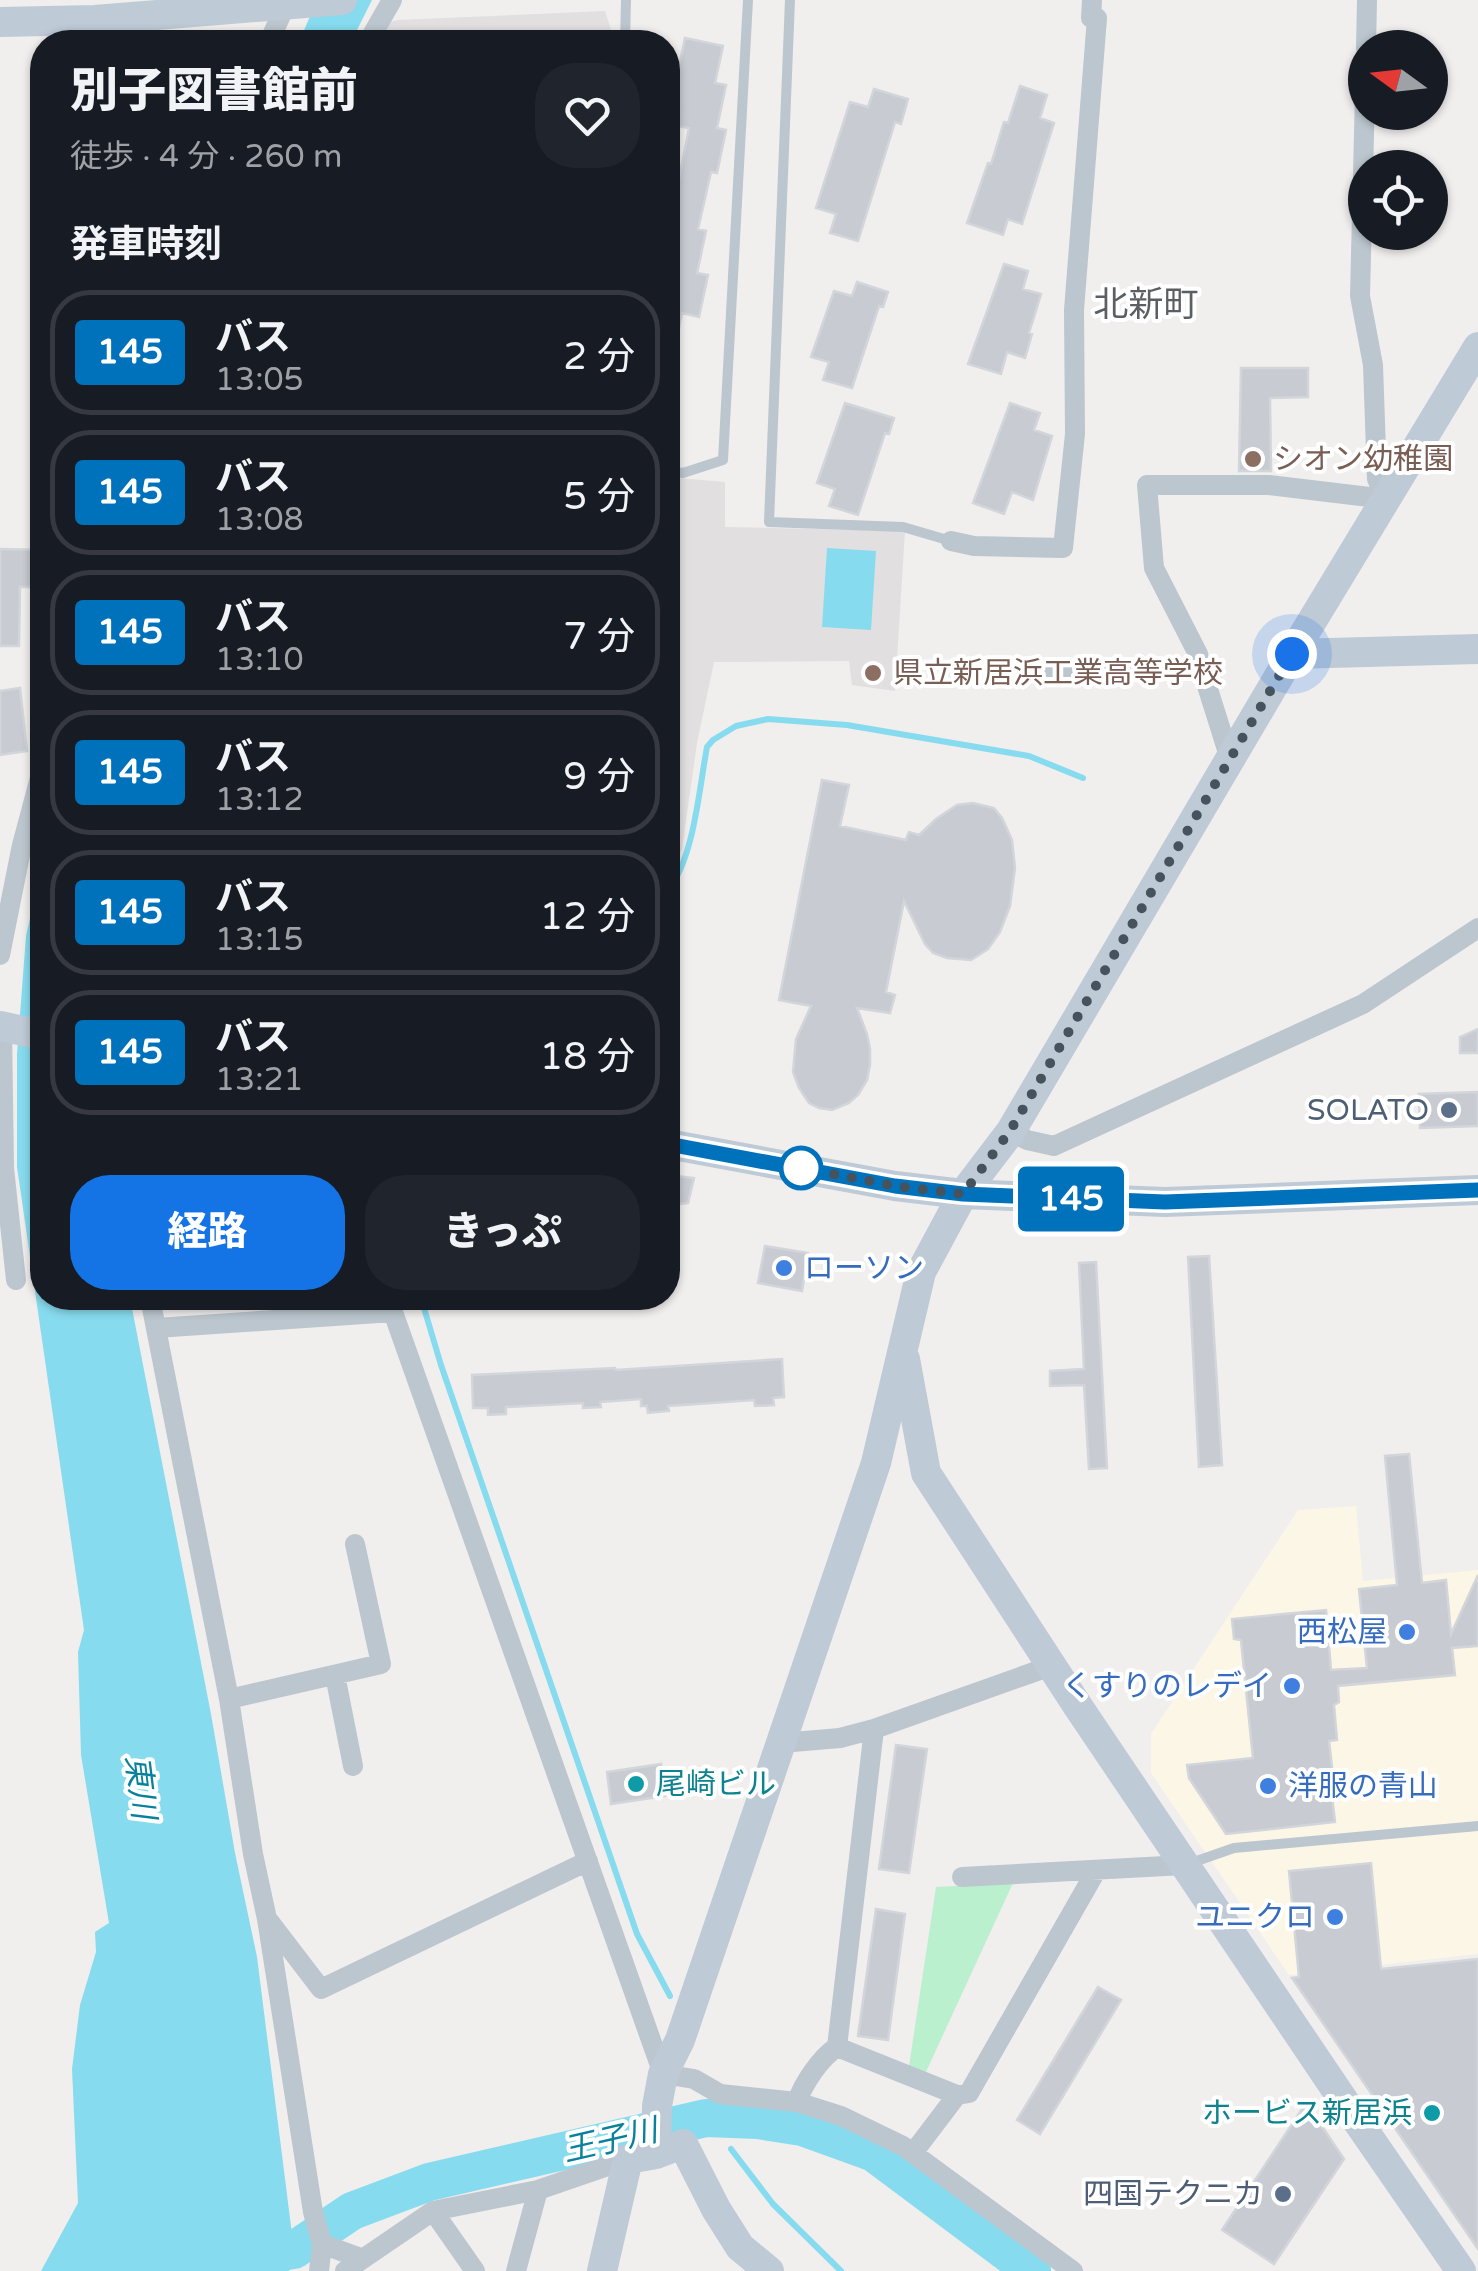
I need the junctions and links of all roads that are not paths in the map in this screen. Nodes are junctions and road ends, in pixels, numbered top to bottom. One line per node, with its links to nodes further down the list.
1 (342, 0): 8 (street)
2 (392, 0): 11 (street)
3 (626, 0): 12 (lane)
4 (748, 0): 16 (lane)
5 (790, 0): 18 (lane)
6 (1092, 0): 18 (street)
7 (1368, 0): 13 (street)
8 (292, 2): 9 (street); 10 (street)
9 (0, 22)
10 (276, 30)
11 (375, 30)
12 (625, 30)
13 (1367, 30)
14 (1364, 130): 17 (street)
15 (1478, 347): 17 (street)
16 (680, 472)
17 (1386, 499): 20 (street); 22 (street)
18 (951, 541)
19 (1478, 648): 20 (street)
20 (1292, 654): 23 (street)
21 (1032, 670): 22 (street)
22 (1202, 670): 23 (street)
23 (1230, 759): 29 (street)
24 (30, 815): 26 (street)
25 (1478, 928): 29 (street)
26 (0, 955)
27 (1, 1025): 28 (street); 33 (street)
28 (30, 1032)
29 (1010, 1131): 32 (street)
30 (680, 1146): 32 (street)
31 (1478, 1190): 32 (street)
32 (963, 1194): 36 (street)
33 (16, 1280)
34 (152, 1310): 35 (street)
35 (156, 1328): 42 (street); 47 (street)
36 (903, 1347): 37 (street); 38 (street)
37 (876, 1463): 38 (street); 44 (street)
38 (926, 1473): 40 (street)
39 (354, 1544): 41 (street)
40 (1051, 1666): 43 (street); 48 (street)
41 (335, 1675): 42 (street); 45 (street)
42 (229, 1700): 51 (street)
43 (874, 1729): 44 (street); 52 (street)
44 (781, 1743): 53 (street)
45 (353, 1766)
46 (1478, 1826): 48 (lane)
47 (588, 1861): 51 (street); 53 (street)
48 (1184, 1865): 49 (street); 68 (street)
49 (1096, 1871): 50 (street); 54 (street)
50 (962, 1877)
51 (268, 1919): 60 (street)
52 (837, 2047): 54 (street); 55 (street)
53 (663, 2074): 55 (street); 57 (street)
54 (957, 2095): 56 (street)
55 (797, 2102): 56 (street)
56 (913, 2153): 67 (street)
57 (642, 2156): 58 (street); 65 (street); 66 (street)
58 (538, 2190): 59 (street); 64 (street)
59 (433, 2211): 61 (street); 63 (street)
60 (322, 2244): 61 (street); 62 (street)
61 (354, 2265)
62 (319, 2271)
63 (475, 2271)
64 (516, 2271)
65 (602, 2271)
66 (769, 2271)
67 (1073, 2271)
68 (1461, 2271)

